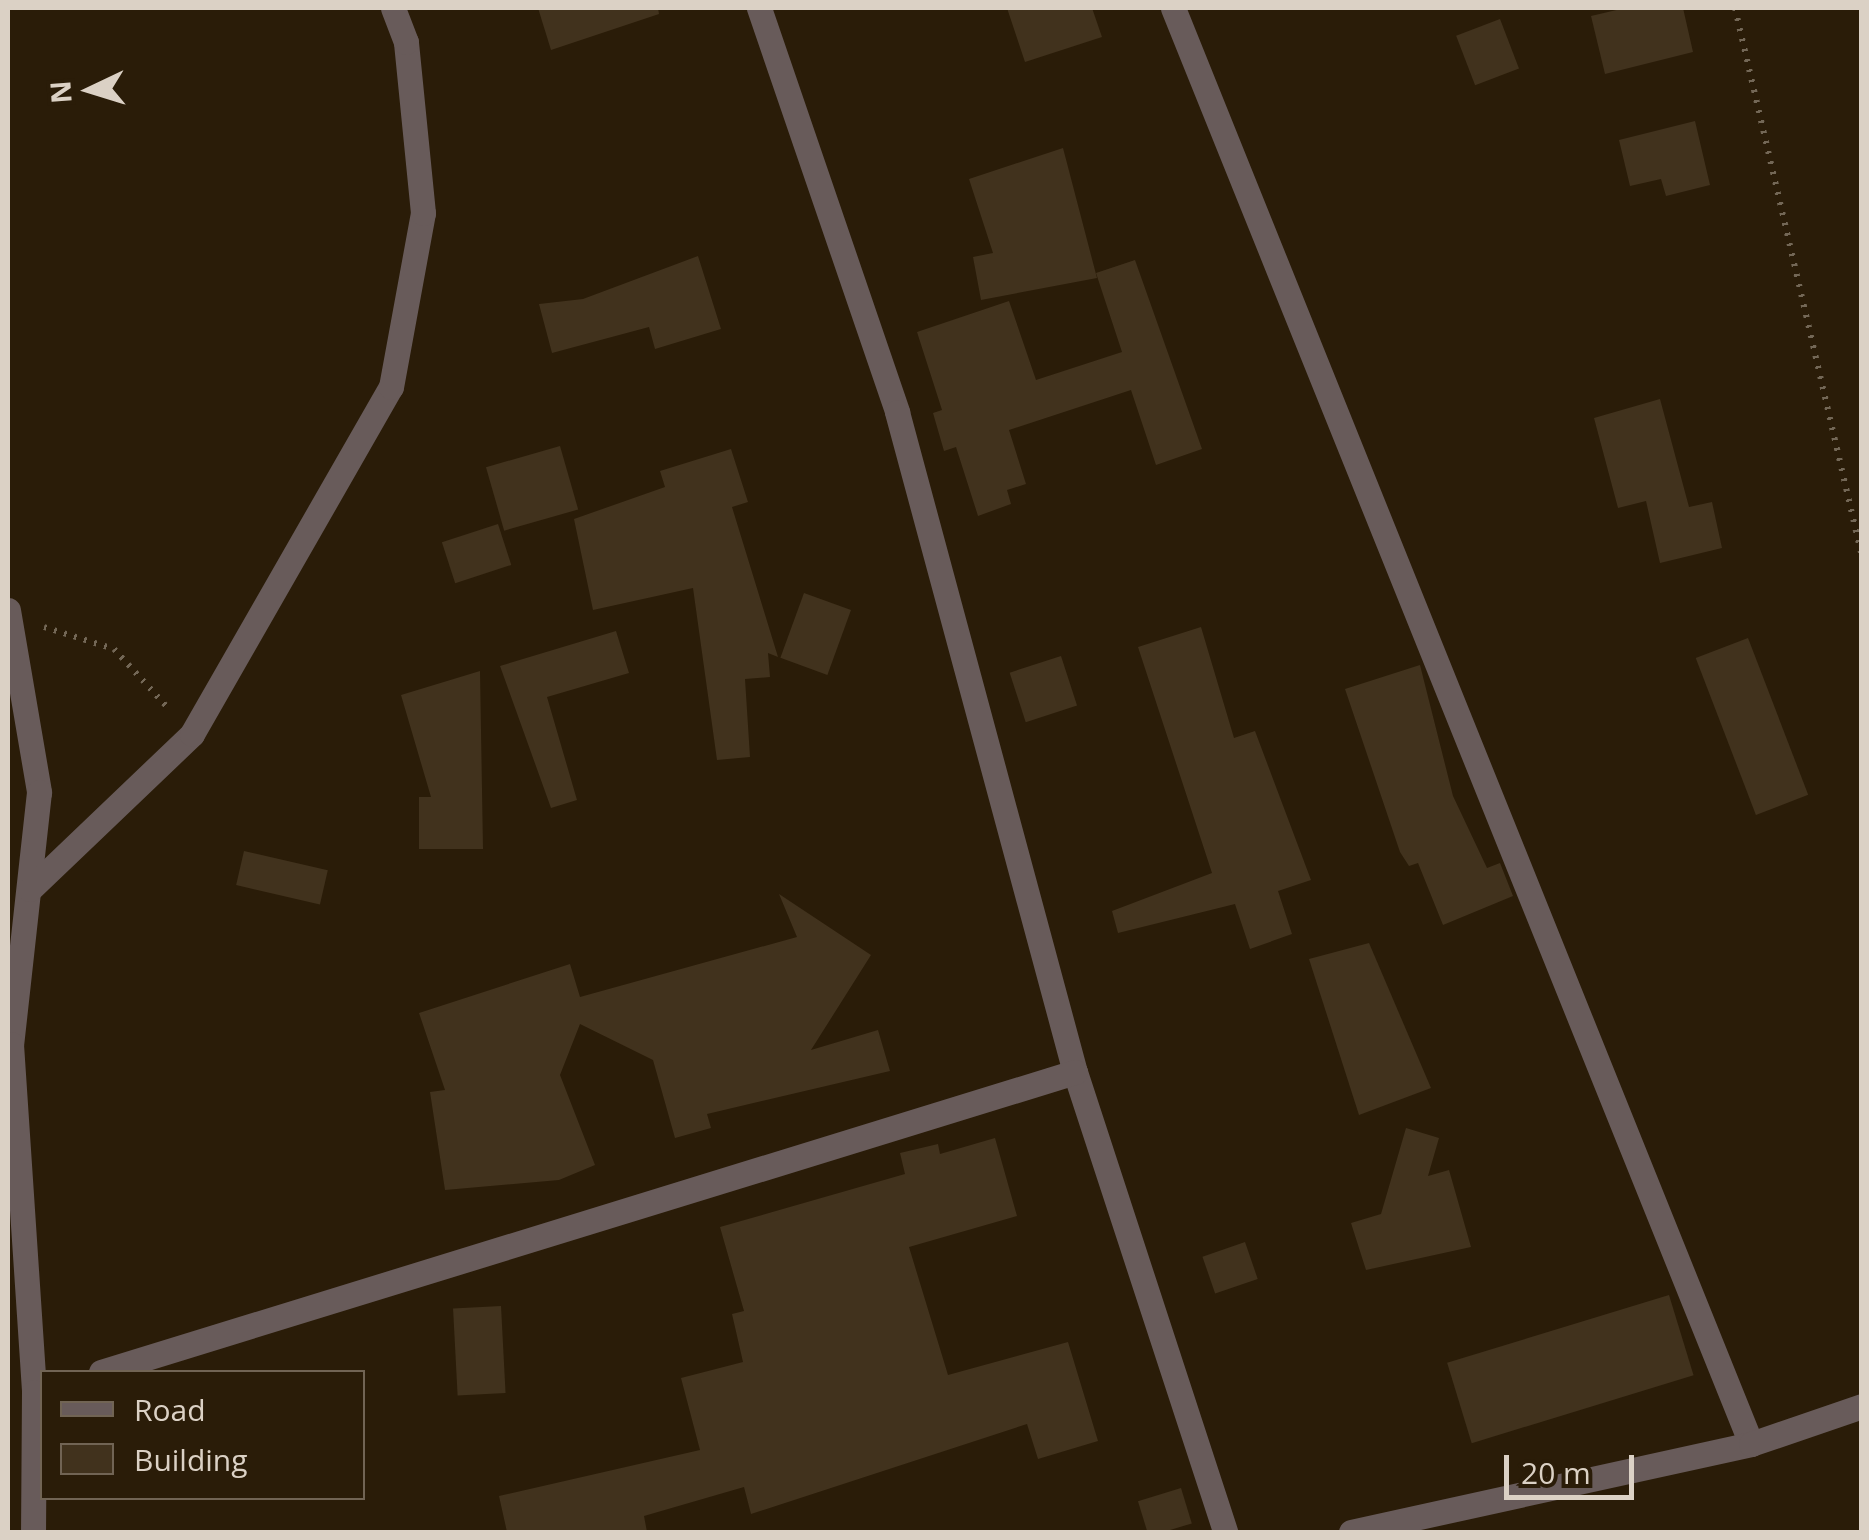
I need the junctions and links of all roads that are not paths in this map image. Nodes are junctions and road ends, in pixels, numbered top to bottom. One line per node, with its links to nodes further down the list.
1 (393, 8): 5 (street)
2 (760, 8): 7 (street)
3 (1173, 8): 11 (street)
4 (8, 613): 5 (street)
5 (30, 889): 6 (street)
6 (9, 1044): 9 (street)
7 (1075, 1072): 8 (street); 15 (street)
8 (107, 1370)
9 (38, 1391): 12 (street)
10 (1862, 1406): 11 (street)
11 (1750, 1444): 13 (street)
12 (20, 1504): 14 (street)
13 (1404, 1526): 16 (street)
14 (33, 1532)
15 (1225, 1532)
16 (1351, 1532)

